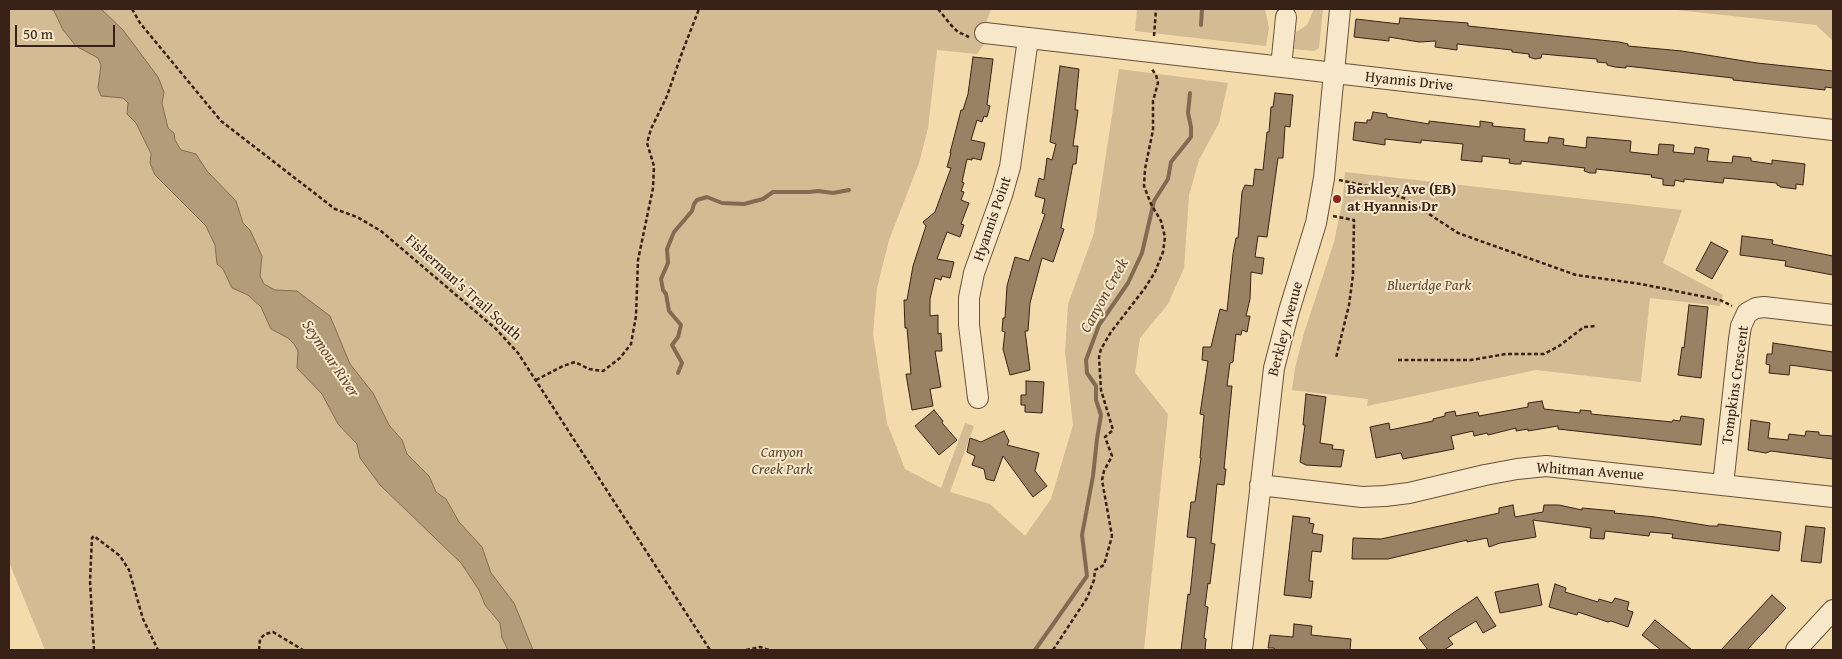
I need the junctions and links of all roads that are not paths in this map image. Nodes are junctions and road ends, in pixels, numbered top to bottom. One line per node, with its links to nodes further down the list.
1 (1340, 9): 6 (street, Berkley Avenue)
2 (1286, 17): 5 (street)
3 (979, 36): 4 (street, Hyannis Drive)
4 (1028, 39): 5 (street, Hyannis Drive); 9 (street, Hyannis Point)
5 (1281, 67): 6 (street, Hyannis Drive)
6 (1334, 73): 7 (street, Hyannis Drive); 10 (street, Berkley Avenue)
7 (1833, 130)
8 (1833, 315): 11 (street, Tompkins Crescent)
9 (978, 398)
10 (1260, 485): 11 (street, Whitman Avenue); 14 (street, Berkley Avenue)
11 (1723, 485): 12 (street, Whitman Avenue)
12 (1833, 497)
13 (1833, 610): 15 (street)
14 (1242, 650)
15 (1796, 650)

